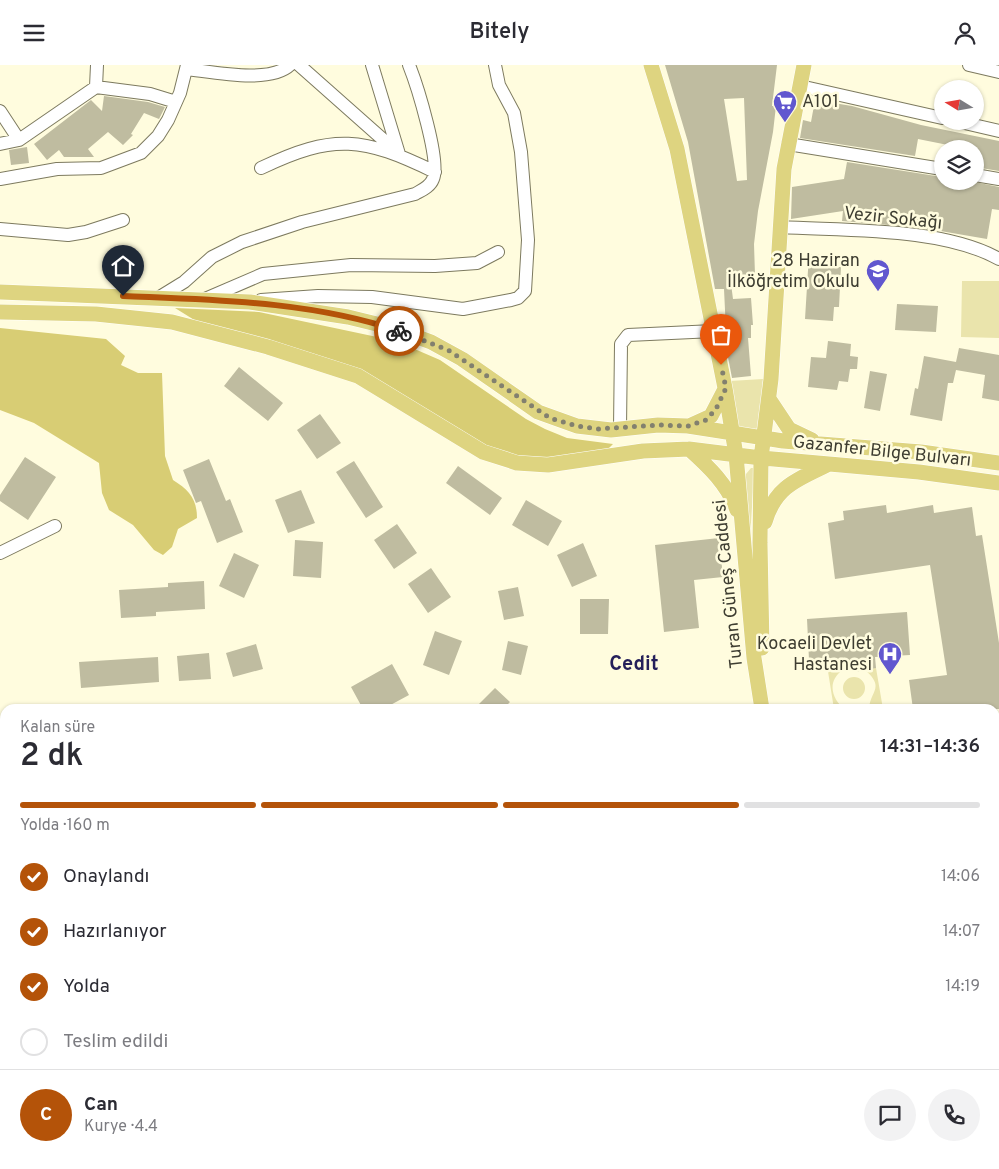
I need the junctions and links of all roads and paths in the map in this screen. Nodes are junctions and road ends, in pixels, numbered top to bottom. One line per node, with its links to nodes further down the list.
1 (97, 65): 13 (street)
2 (290, 65): 10 (street)
3 (299, 65): 22 (street)
4 (372, 65): 22 (street)
5 (409, 65): 25 (street)
6 (495, 65): 35 (street)
7 (651, 65): 41 (main road)
8 (804, 65): 12 (main road, Turan Güneş Caddesi)
9 (969, 65): 11 (street)
10 (187, 67): 14 (street)
11 (999, 72)
12 (800, 86): 16 (street); 21 (main road, Turan Güneş Caddesi)
13 (96, 87): 14 (street); 19 (street)
14 (176, 102): 27 (street)
15 (0, 111): 19 (street)
16 (934, 116)
17 (984, 128): 18 (street)
18 (999, 131)
19 (18, 140): 20 (street)
20 (0, 144)
21 (788, 144): 24 (street); 30 (main road, Turan Güneş Caddesi)
22 (399, 155): 23 (street); 25 (street)
23 (261, 168)
24 (934, 168)
25 (435, 172): 36 (street)
26 (984, 176): 28 (street)
27 (0, 179)
28 (999, 179)
29 (123, 219): 31 (street)
30 (781, 227): 33 (street, Vezir Sokağı); 43 (main road, Turan Güneş Caddesi)
31 (0, 229)
32 (498, 252): 37 (street)
33 (999, 259)
34 (0, 291): 36 (main road)
35 (337, 296): 38 (street); 40 (street)
36 (158, 298): 37 (main road)
37 (205, 299): 38 (main road)
38 (250, 302): 40 (main road)
39 (0, 312): 49 (main road)
40 (337, 315): 45 (main road)
41 (714, 331): 42 (main road); 45 (street)
42 (726, 388): 44 (main road); 46 (main road)
43 (769, 399): 47 (main road, Turan Güneş Caddesi); 48 (main road)
44 (688, 426): 45 (main road); 46 (main road)
45 (620, 428)
46 (732, 432): 47 (main road, Gazanfer Bilge Bulvarı); 50 (main road, Turan Güneş Caddesi)
47 (763, 437): 48 (main road, Gazanfer Bilge Bulvarı); 51 (main road, Turan Güneş Caddesi)
48 (830, 445): 52 (main road, Gazanfer Bilge Bulvarı)
49 (689, 449): 50 (main road); 55 (main road)
50 (736, 455): 51 (main road, Gazanfer Bilge Bulvarı); 55 (main road, Turan Güneş Caddesi)
51 (761, 458): 53 (main road, Gazanfer Bilge Bulvarı); 57 (main road, Turan Güneş Caddesi)
52 (999, 463)
53 (828, 465): 54 (main road, Gazanfer Bilge Bulvarı); 57 (main road)
54 (999, 483)
55 (742, 520): 59 (main road, Turan Güneş Caddesi)
56 (55, 526): 58 (street)
57 (760, 543): 60 (main road, Turan Güneş Caddesi)
58 (0, 553)
59 (762, 704)
60 (763, 704)

